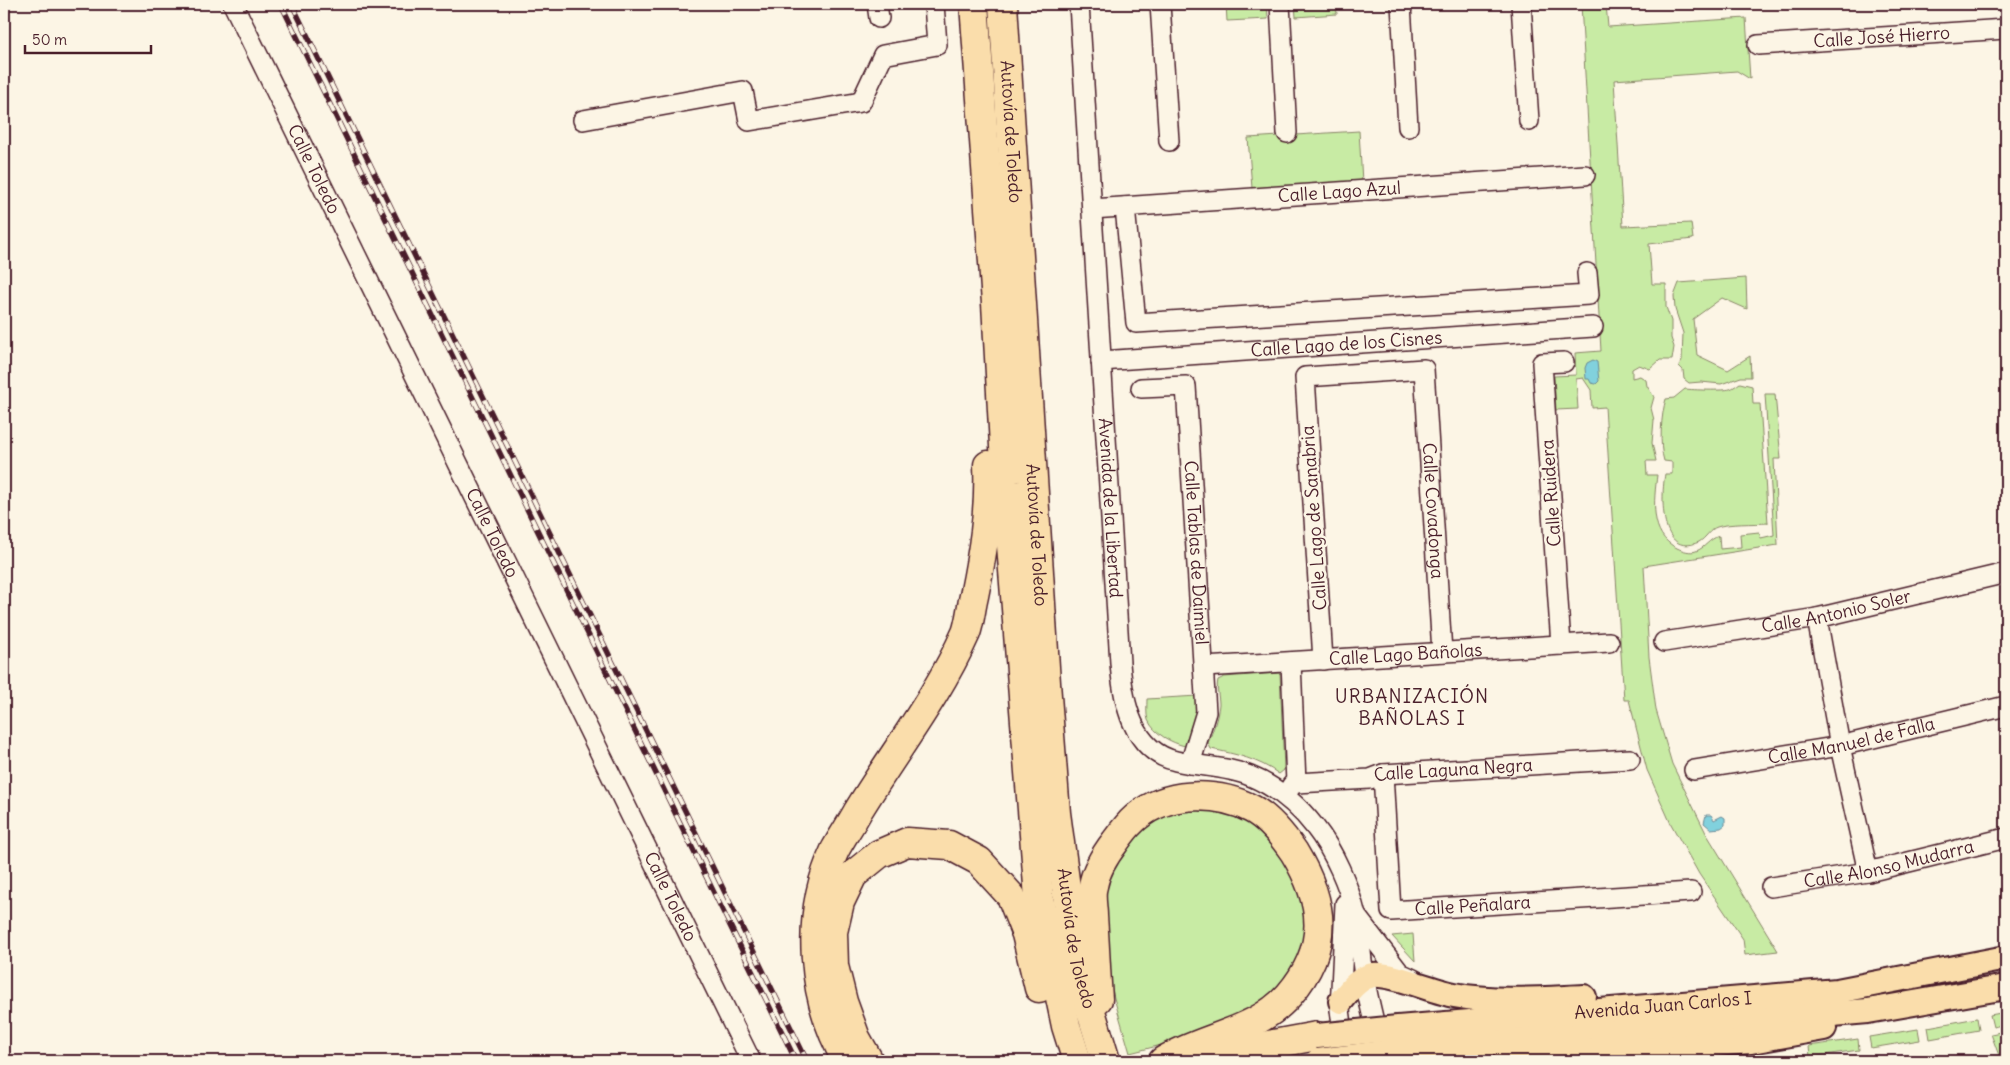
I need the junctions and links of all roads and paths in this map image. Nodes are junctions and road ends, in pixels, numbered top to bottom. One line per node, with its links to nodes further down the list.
1 (233, 4): 61 (street, Calle Toledo)
2 (934, 4): 15 (street)
3 (968, 4): 12 (street)
4 (974, 4): 12 (highway, Autovía de Toledo)
5 (1003, 4): 58 (highway, Autovía de Toledo)
6 (1079, 4): 22 (street, Avenida de la Libertad)
7 (1160, 4): 19 (street)
8 (1280, 4): 18 (street)
9 (1401, 4): 17 (street)
10 (1521, 4): 16 (street)
11 (2006, 29): 13 (street, Calle José Hierro)
12 (977, 38): 14 (highway, Autovía de Toledo)
13 (1758, 44)
14 (980, 91): 62 (highway); 65 (highway, Autovía de Toledo)
15 (583, 120)
16 (1528, 121)
17 (1408, 127)
18 (1287, 133)
19 (1169, 141)
20 (1585, 175): 21 (street, Calle Lago Azul)
21 (1126, 206): 22 (street, Calle Lago Azul); 23 (street)
22 (1092, 208): 25 (street, Avenida de la Libertad)
23 (1587, 273)
24 (1593, 327): 25 (street, Calle Lago de los Cisnes)
25 (1101, 361): 41 (street, Avenida de la Libertad)
26 (1564, 362): 33 (street, Calle Ruidera)
27 (1424, 369): 34 (street, Calle Covadonga); 35 (street, Calle Lago de Sanabria)
28 (1141, 388): 37 (street, Calle Tablas de Daimiel)
29 (2006, 573): 30 (street, Calle Antonio Soler)
30 (1817, 618): 32 (street, Calle Antonio Soler); 39 (street)
31 (1609, 642): 33 (street, Calle Lago Bañolas)
32 (1664, 642)
33 (1561, 645): 34 (street, Calle Lago Bañolas)
34 (1442, 652): 35 (street, Calle Lago Bañolas)
35 (1323, 660): 36 (street, Calle Lago Bañolas)
36 (1291, 662): 37 (street, Calle Lago Bañolas); 44 (street)
37 (1204, 667): 41 (street, Calle Tablas de Daimiel)
38 (2006, 706): 39 (street, Calle Manuel de Falla)
39 (1840, 746): 42 (street, Calle Manuel de Falla); 46 (street)
40 (1630, 759): 43 (street, Calle Laguna Negra)
41 (1190, 764): 44 (street, Avenida de la Libertad)
42 (1694, 770)
43 (1383, 774): 44 (street, Calle Laguna Negra); 49 (street, Calle Peñalara)
44 (1290, 790): 48 (street, Avenida de la Libertad)
45 (2006, 838): 46 (street, Calle Alonso Mudarra)
46 (1868, 872): 47 (street, Calle Alonso Mudarra)
47 (1771, 887)
48 (1346, 888): 50 (street, Avenida de la Libertad); 56 (street, Avenida de la Libertad)
49 (1691, 892)
50 (1356, 915): 52 (street, Avenida de la Libertad); 54 (street, Avenida de la Libertad)
51 (2006, 958): 55 (main road, Avenida Juan Carlos I)
52 (1364, 977): 54 (main road); 56 (main road); 60 (street, Avenida de la Libertad)
53 (2006, 987): 57 (main road, Avenida Juan Carlos I)
54 (1437, 990): 55 (main road)
55 (1837, 991): 59 (main road, Avenida Juan Carlos I, bridge)
56 (1341, 1001): 68 (street, Avenida de la Libertad)
57 (1920, 1003): 60 (main road, Avenida Juan Carlos I); 69 (main road)
58 (1103, 1052): 66 (highway)
59 (1317, 1053): 60 (main road, Avenida Juan Carlos I, bridge); 67 (highway)
60 (1391, 1056)
61 (751, 1061)
62 (847, 1061)
63 (869, 1061): 64 (highway)
64 (1060, 1061)
65 (1077, 1061)
66 (1163, 1061)
67 (1186, 1061)
68 (1349, 1061)
69 (1506, 1061)

